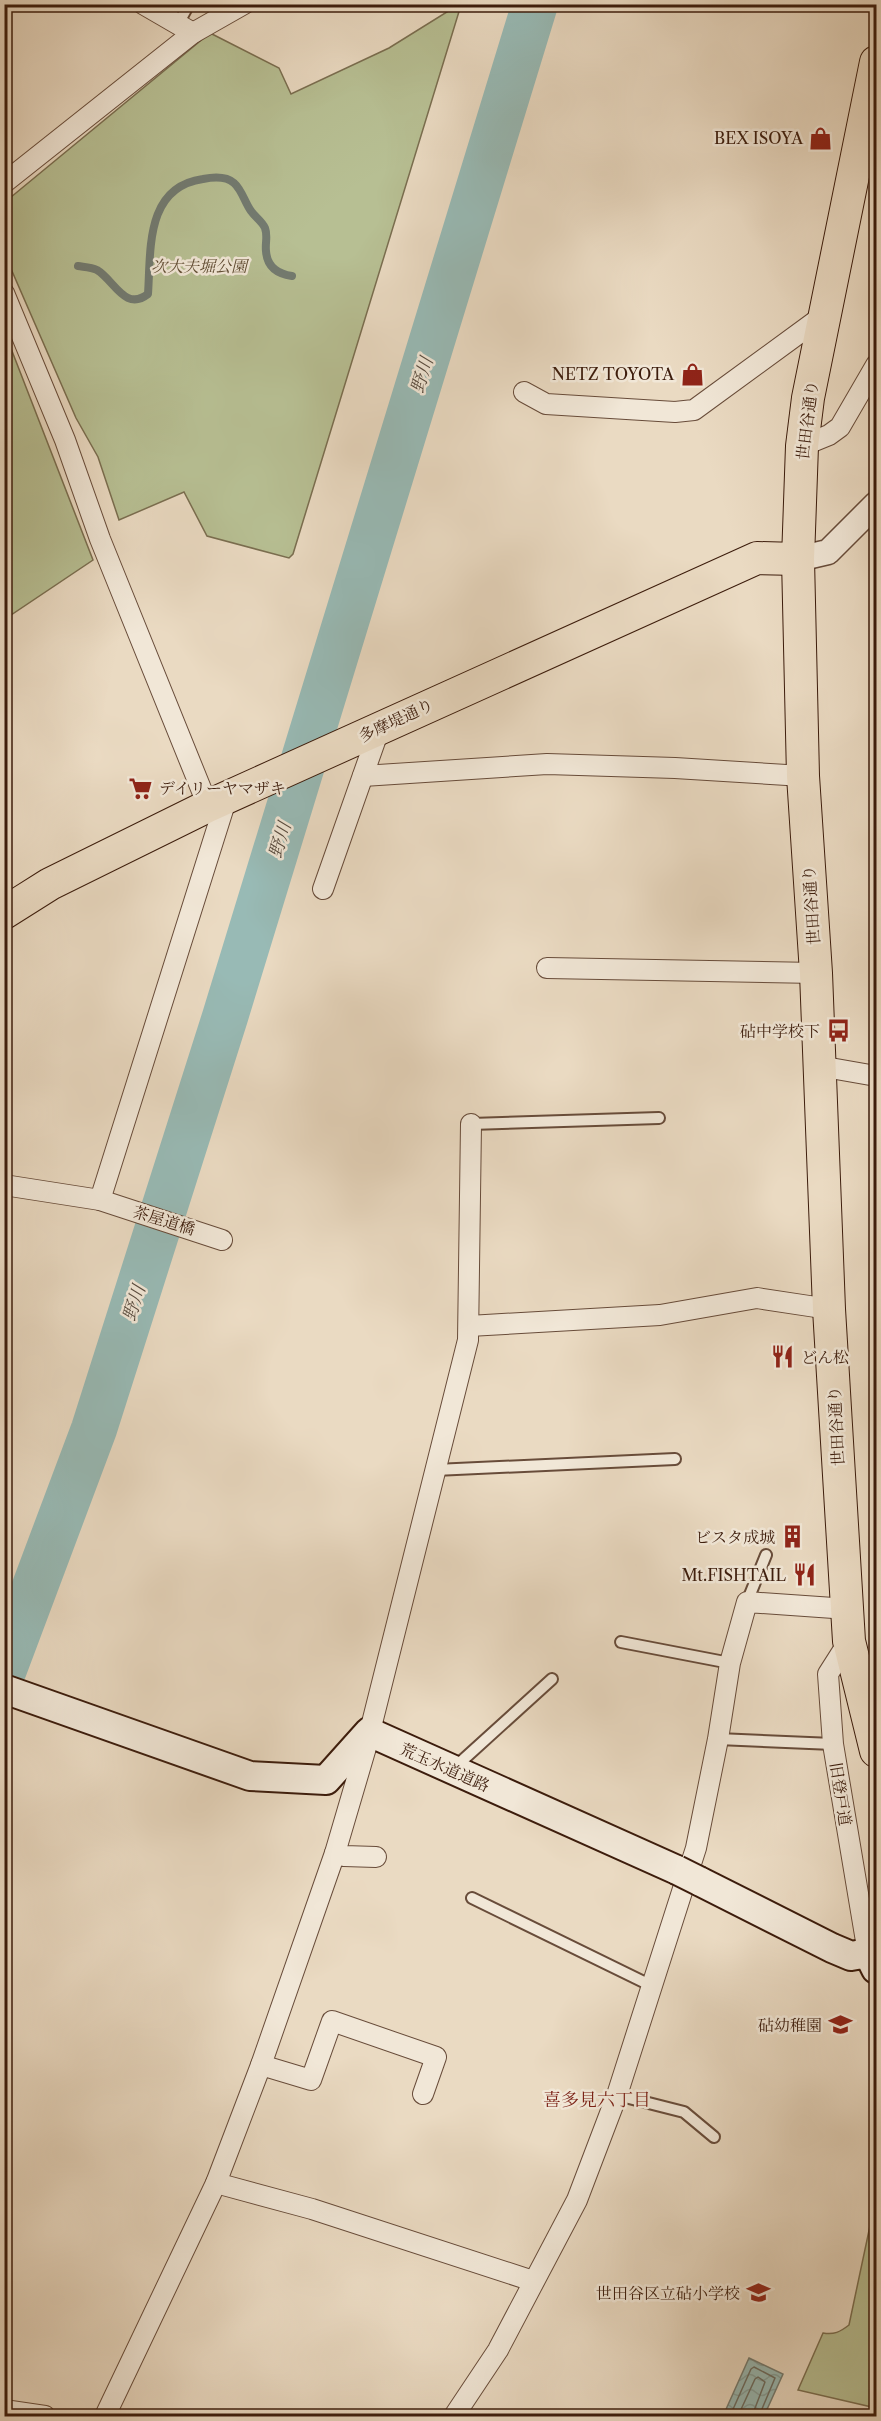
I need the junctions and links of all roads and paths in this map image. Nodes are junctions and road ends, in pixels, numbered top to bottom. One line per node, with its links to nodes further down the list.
1 (143, 4): 4 (street)
2 (189, 4): 4 (lane)
3 (244, 4): 4 (street)
4 (185, 28): 6 (street)
5 (876, 62): 8 (main road, 世田谷通り)
6 (4, 183)
7 (4, 293): 17 (street)
8 (824, 315): 10 (street); 11 (main road, 世田谷通り)
9 (876, 365): 11 (street)
10 (524, 392)
11 (802, 446): 13 (main road, 世田谷通り)
12 (876, 504): 13 (street)
13 (798, 559): 14 (main road, 多摩堤通り); 16 (main road, 世田谷通り)
14 (374, 730): 15 (street); 17 (main road, 多摩堤通り)
15 (363, 776): 16 (street); 18 (street)
16 (803, 776): 21 (main road, 世田谷通り)
17 (227, 797): 19 (main road, 多摩堤通り); 27 (street)
18 (323, 889)
19 (4, 913)
20 (547, 968): 21 (street)
21 (816, 973): 22 (main road, 世田谷通り)
22 (819, 1066): 23 (street); 29 (main road, 世田谷通り)
23 (876, 1076)
24 (659, 1118): 25 (lane)
25 (471, 1124): 30 (street)
26 (4, 1185): 27 (street, 茶屋道橋)
27 (107, 1202): 28 (street, 茶屋道橋)
28 (218, 1238)
29 (829, 1309): 30 (street); 35 (main road, 世田谷通り)
30 (470, 1326): 32 (street)
31 (675, 1459): 32 (lane)
32 (435, 1470): 41 (street)
33 (766, 1555): 34 (lane)
34 (747, 1602): 35 (street); 38 (street)
35 (848, 1609): 36 (main road, 世田谷通り)
36 (849, 1641): 43 (street, 旧登戸道); 44 (main road, 世田谷通り)
37 (621, 1642): 38 (lane)
38 (730, 1663): 42 (street)
39 (552, 1679): 45 (lane)
40 (4, 1689): 41 (main road)
41 (369, 1732): 45 (main road, 荒玉水道道路); 46 (street)
42 (718, 1739): 43 (lane); 50 (street)
43 (833, 1744): 49 (street, 旧登戸道)
44 (876, 1751)
45 (451, 1770): 49 (main road, 荒玉水道道路)
46 (335, 1853): 47 (street); 51 (street)
47 (376, 1857)
48 (472, 1898): 50 (lane)
49 (872, 1961)
50 (652, 1986): 53 (street)
51 (261, 2065): 52 (street); 55 (street)
52 (423, 2094)
53 (617, 2095): 54 (lane); 56 (street)
54 (714, 2137)
55 (216, 2183): 56 (street); 59 (street)
56 (534, 2281): 60 (street)
57 (4, 2410): 58 (street)
58 (45, 2416)
59 (105, 2416)
60 (454, 2416)

